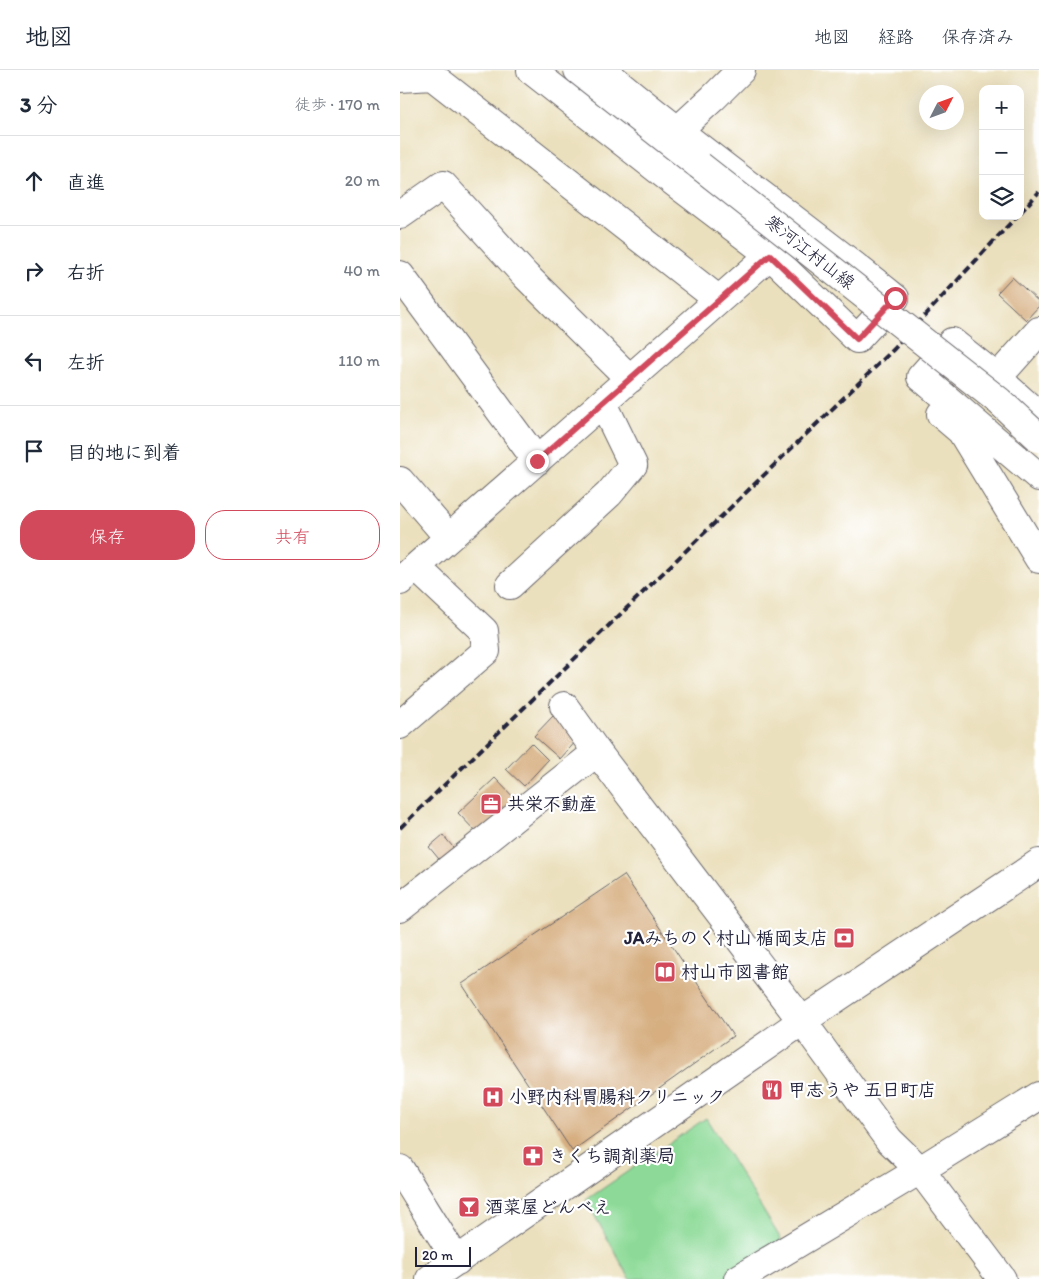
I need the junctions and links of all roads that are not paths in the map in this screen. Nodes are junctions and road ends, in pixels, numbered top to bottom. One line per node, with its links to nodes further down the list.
1 (531, 70): 8 (street)
2 (578, 70): 18 (street, 寒河江村山線, bridge)
3 (604, 70): 6 (street)
4 (741, 70): 6 (street)
5 (400, 78): 10 (street)
6 (677, 131): 8 (street)
7 (400, 215): 13 (street)
8 (770, 255): 10 (street)
9 (400, 275): 19 (street)
10 (720, 300): 13 (street)
11 (1039, 331): 12 (street)
12 (997, 378): 16 (street); 17 (street)
13 (630, 379): 15 (street)
14 (904, 381): 17 (street)
15 (603, 403): 19 (street); 25 (street)
16 (1039, 416)
17 (963, 423): 20 (street); 23 (street)
18 (1039, 438)
19 (537, 461): 22 (street)
20 (1039, 477)
21 (400, 481): 22 (street)
22 (449, 538): 24 (street)
23 (1039, 559)
24 (408, 574): 27 (street)
25 (510, 585)
26 (564, 706): 28 (street)
27 (400, 725)
28 (597, 752): 30 (street); 31 (street)
29 (1039, 863): 31 (street)
30 (400, 908)
31 (802, 1021): 34 (street); 35 (street)
32 (1039, 1096): 34 (street)
33 (400, 1169): 35 (street)
34 (920, 1170): 37 (street); 38 (street)
35 (457, 1262): 36 (street)
36 (430, 1279)
37 (738, 1279)
38 (1002, 1279)

